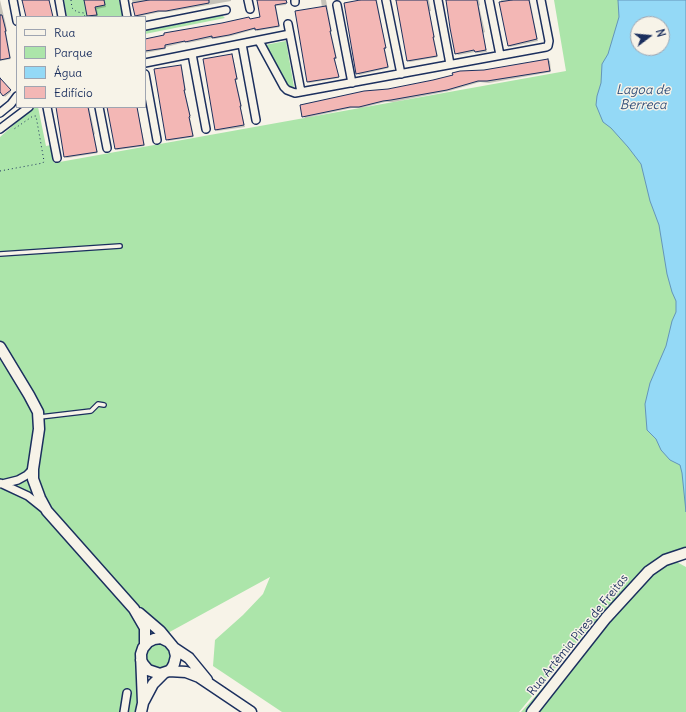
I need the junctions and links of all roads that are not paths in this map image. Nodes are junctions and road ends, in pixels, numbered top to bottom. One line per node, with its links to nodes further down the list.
1 (13, 0): 12 (street)
2 (59, 0): 13 (street)
3 (124, 0): 14 (street)
4 (248, 0): 10 (street)
5 (386, 0): 24 (street)
6 (438, 0): 23 (street)
7 (489, 0): 21 (street)
8 (541, 0): 21 (street)
9 (337, 5): 26 (street)
10 (250, 9)
11 (226, 10): 16 (street)
12 (16, 16)
13 (62, 16)
14 (127, 16)
15 (288, 24): 17 (street)
16 (146, 26)
17 (290, 34): 18 (street); 27 (street)
18 (260, 41): 19 (street); 27 (street)
19 (242, 44): 20 (street); 33 (street)
20 (192, 54): 22 (street); 35 (street)
21 (500, 55): 23 (street)
22 (146, 62)
23 (450, 64): 24 (street)
24 (401, 74): 26 (street)
25 (146, 80): 36 (street)
26 (352, 83): 27 (street)
27 (301, 92)
28 (16, 97): 32 (street)
29 (28, 108): 34 (street)
30 (47, 108): 38 (street)
31 (99, 108): 37 (street)
32 (0, 113)
33 (256, 120)
34 (0, 129)
35 (206, 129)
36 (157, 140)
37 (107, 148)
38 (57, 158)
39 (120, 246): 40 (lane)
40 (0, 254)
41 (0, 347): 43 (street)
42 (104, 405): 43 (lane)
43 (39, 418): 44 (street)
44 (33, 469): 45 (street); 46 (street)
45 (1, 484): 46 (street)
46 (47, 511): 48 (street)
47 (686, 553): 58 (street, Rua Artêmia Pires de Freitas)
48 (134, 609): 49 (street); 50 (street)
49 (145, 644): 50 (street); 51 (street)
50 (171, 644): 52 (street); 53 (street)
51 (141, 660): 52 (street); 55 (street)
52 (166, 672): 53 (street); 55 (street)
53 (209, 683): 57 (street)
54 (127, 693): 56 (street)
55 (142, 708)
56 (124, 712)
57 (250, 712)
58 (532, 712)

